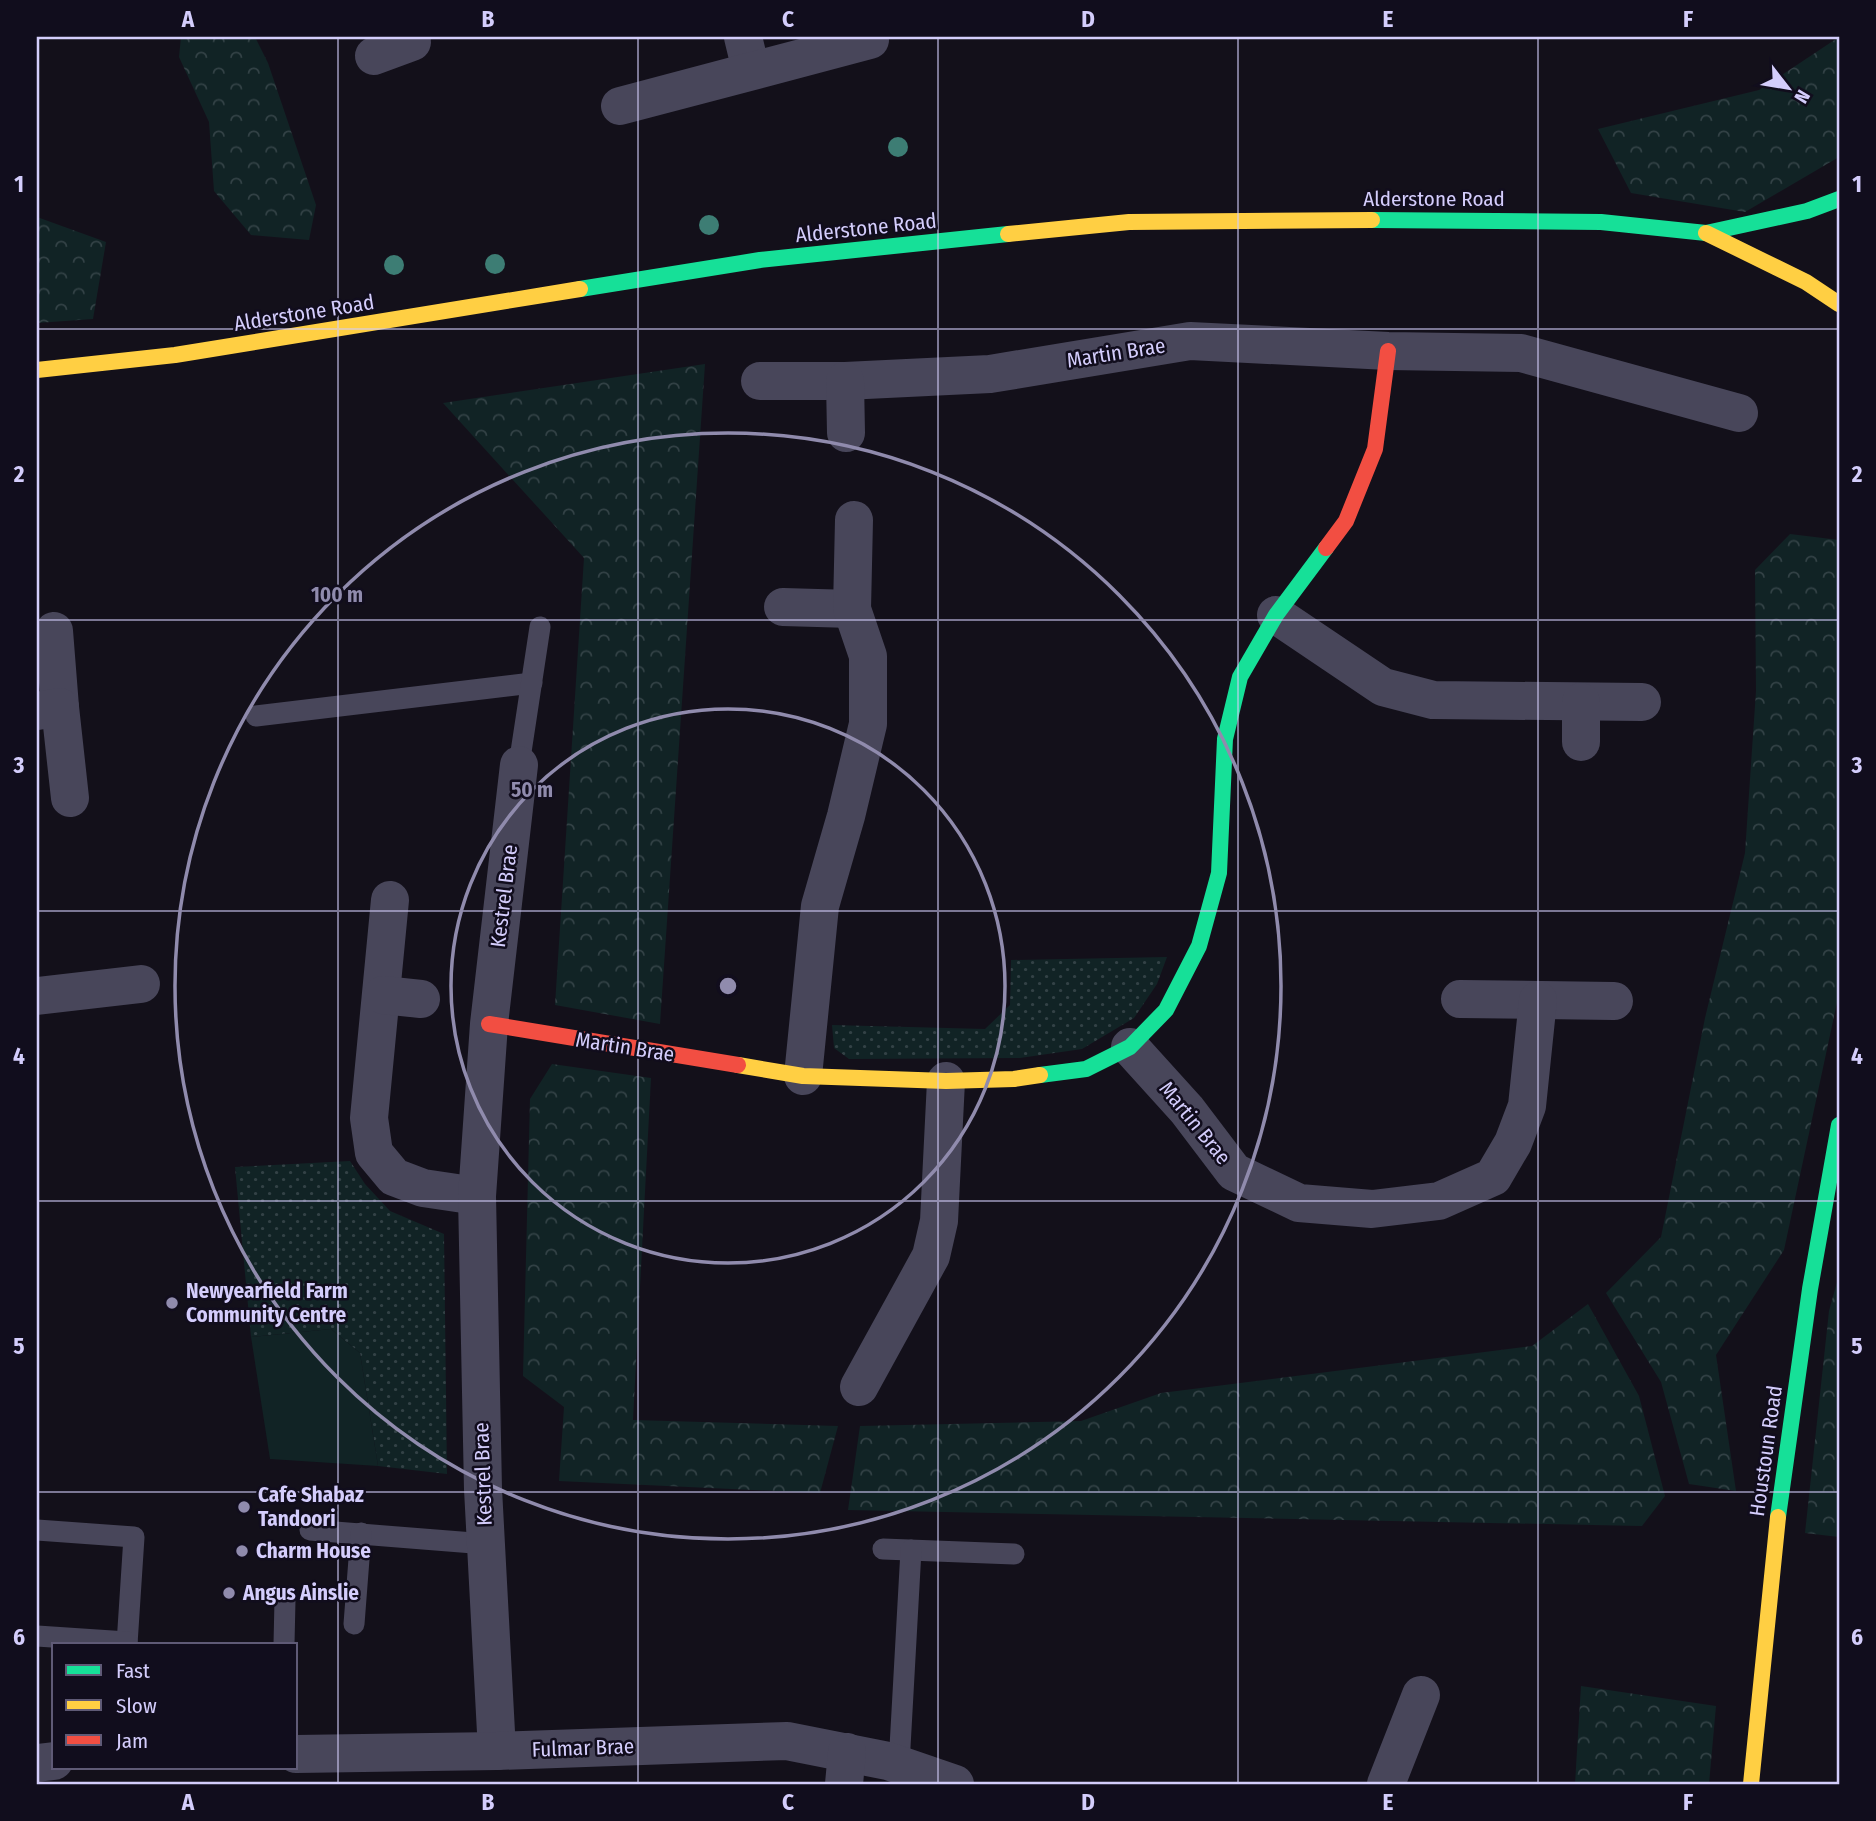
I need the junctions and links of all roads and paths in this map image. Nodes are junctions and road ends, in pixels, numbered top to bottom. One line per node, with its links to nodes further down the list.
1 (418, 39): 4 (street)
2 (870, 40): 3 (street)
3 (747, 53): 5 (street)
4 (374, 56)
5 (620, 106)
6 (1839, 200): 7 (street, Alderstone Road)
7 (1706, 233): 8 (street, Alderstone Road); 10 (street, Alderstone Road)
8 (1839, 304)
9 (1388, 351): 12 (street, Martin Brae); 13 (street, Martin Brae); 18 (street, Martin Brae)
10 (37, 370)
11 (760, 381): 12 (street, Martin Brae)
12 (845, 381): 14 (street)
13 (1739, 412)
14 (846, 433)
15 (854, 520): 17 (street)
16 (783, 607): 17 (street)
17 (852, 608): 39 (street)
18 (1276, 615): 22 (street); 38 (street, Martin Brae)
19 (540, 627): 21 (lane)
20 (54, 631): 24 (street)
21 (532, 683): 25 (lane); 27 (lane)
22 (1581, 702): 23 (street); 26 (street)
23 (1642, 702)
24 (49, 709): 28 (street)
25 (256, 716)
26 (1581, 742)
27 (519, 765): 37 (street, Kestrel Brae)
28 (70, 798)
29 (390, 900): 31 (street)
30 (141, 984): 32 (street)
31 (383, 995): 33 (street); 42 (street)
32 (37, 996)
33 (421, 999)
34 (1460, 999): 35 (street)
35 (1538, 1000): 36 (street); 38 (street, Martin Brae)
36 (1614, 1001)
37 (489, 1024): 39 (street, Martin Brae); 42 (street, Kestrel Brae)
38 (1130, 1047): 40 (street, Martin Brae)
39 (803, 1076): 40 (street, Martin Brae)
40 (946, 1081): 43 (street)
41 (1839, 1125): 63 (street, Houstoun Road)
42 (477, 1196): 47 (street, Kestrel Brae)
43 (859, 1387)
44 (37, 1530): 54 (lane)
45 (310, 1530): 46 (lane)
46 (361, 1533): 47 (lane); 52 (lane)
47 (486, 1544): 57 (street, Kestrel Brae)
48 (883, 1549): 49 (lane)
49 (911, 1550): 50 (lane); 59 (lane)
50 (1014, 1554)
51 (285, 1600): 55 (lane)
52 (354, 1624)
53 (37, 1636): 54 (lane)
54 (127, 1643)
55 (284, 1643)
56 (1421, 1695): 62 (street)
57 (497, 1751): 58 (street, Fulmar Brae); 60 (street, Fulmar Brae)
58 (311, 1764)
59 (899, 1765): 60 (street, Fulmar Brae); 61 (street, Fulmar Brae)
60 (845, 1768)
61 (956, 1784)
62 (1386, 1784)
63 (1751, 1784)

